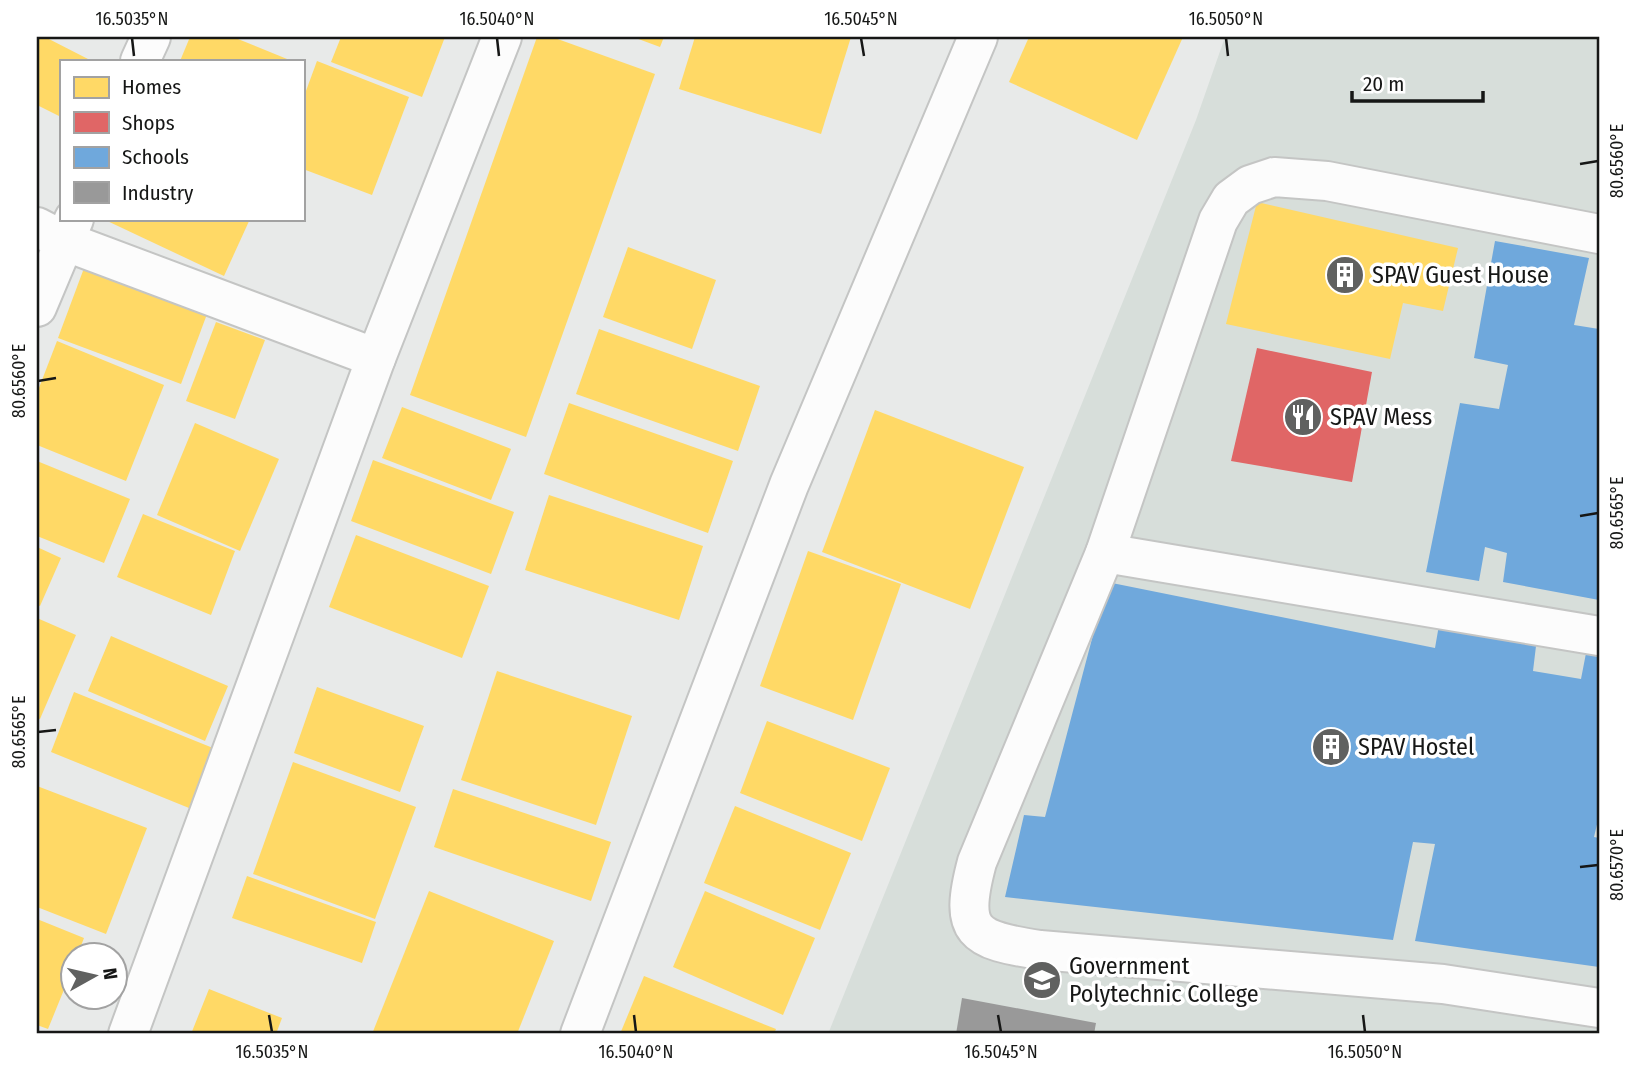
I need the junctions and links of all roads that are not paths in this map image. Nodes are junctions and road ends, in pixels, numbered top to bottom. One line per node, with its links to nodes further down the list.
1 (151, 37): 4 (street)
2 (502, 37): 8 (street)
3 (978, 37): 13 (street)
4 (140, 60)
5 (58, 229): 7 (street); 8 (street)
6 (1599, 234): 9 (street)
7 (37, 307)
8 (376, 358): 12 (street)
9 (1105, 553): 10 (street); 11 (street)
10 (1599, 636)
11 (1599, 1008)
12 (128, 1034)
13 (580, 1034)

